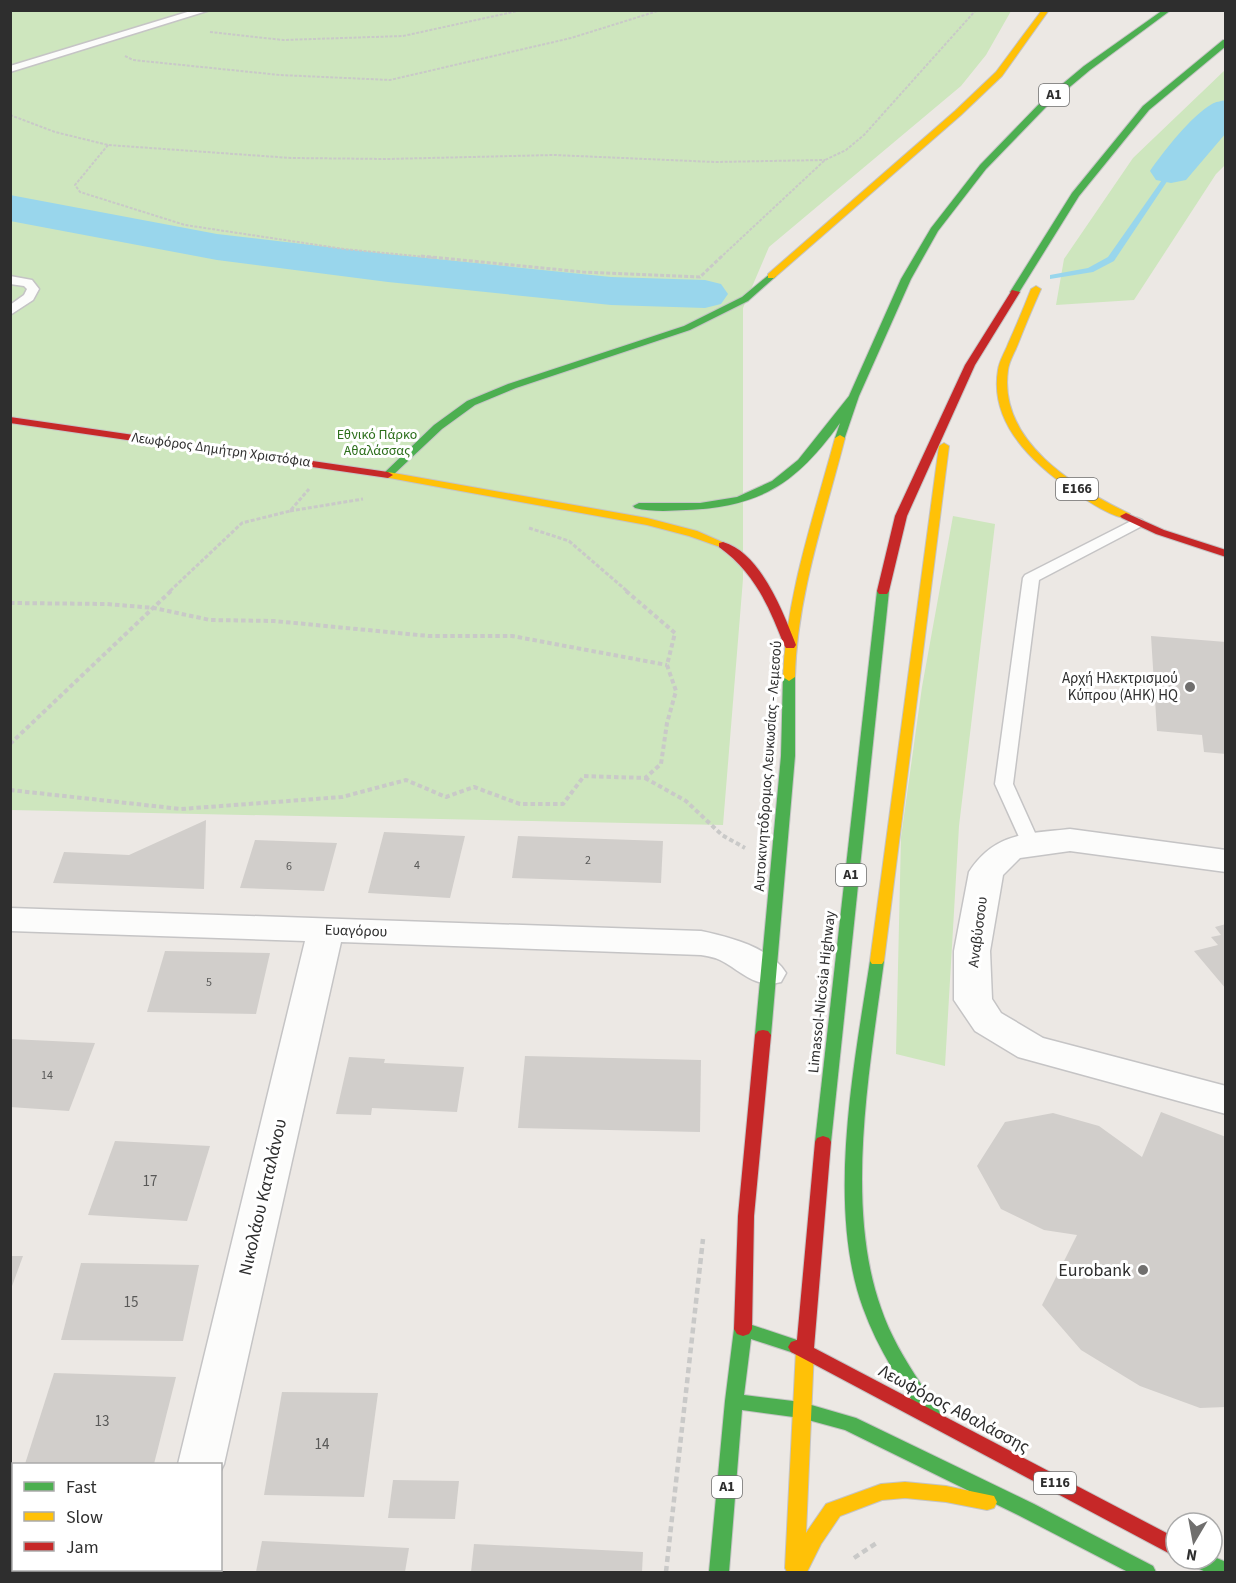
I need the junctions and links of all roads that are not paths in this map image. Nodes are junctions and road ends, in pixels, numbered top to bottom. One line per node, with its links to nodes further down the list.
1 (206, 10): 7 (lane)
2 (1035, 10): 5 (main road)
3 (1046, 10): 5 (main road)
4 (1168, 10): 11 (main road, Αυτοκινητόδρομος Λευκωσίας - Λεμεσού / A1)
5 (1032, 26): 14 (main road)
6 (1226, 42): 8 (main road, A1)
7 (10, 69)
8 (1075, 195): 12 (main road, A1); 20 (main road, E166)
9 (10, 280): 10 (lane)
10 (10, 311)
11 (854, 396): 19 (main road, Λεωφόρος Δημήτρη Χριστόφια); 22 (main road, Αυτοκινητόδρομος Λευκωσίας - Λεμεσού / A1)
12 (948, 411): 30 (main road, Limassol-Nicosia Highway / A1); 33 (main road)
13 (10, 420): 17 (main road, Λεωφόρος Δημήτρη Χριστόφια)
14 (433, 432): 15 (main road); 17 (main road)
15 (430, 451)
16 (429, 470): 18 (main road)
17 (388, 474): 18 (main road, Λεωφόρος Δημήτρη Χριστόφια)
18 (456, 486): 19 (main road, Λεωφόρος Δημήτρη Χριστόφια)
19 (538, 499): 22 (main road, Λεωφόρος Δημήτρη Χριστόφια)
20 (1137, 523): 21 (main road, E166); 23 (lane)
21 (1226, 554)
22 (790, 645): 27 (main road, Αυτοκινητόδρομος Λευκωσίας - Λεμεσού / A1)
23 (1031, 844): 24 (street, Αναβύσσου); 28 (street, Αναβύσσου)
24 (1226, 861)
25 (10, 919): 26 (street, Ευαγόρου)
26 (326, 930): 27 (street, Ευαγόρου); 34 (street, Νικολάου Καταλάνου)
27 (768, 973): 29 (main road, Αυτοκινητόδρομος Λευκωσίας - Λεμεσού / A1)
28 (1226, 1100)
29 (743, 1329): 30 (main road, Λεωφόρος Αθαλάσσης / E116); 31 (main road, A1)
30 (805, 1350): 32 (main road, Limassol-Nicosia Highway / A1); 33 (main road, Λεωφόρος Αθαλάσσης / E116)
31 (734, 1401): 32 (main road, E116); 37 (main road, A1)
32 (801, 1410): 35 (main road, E116); 38 (main road, A1)
33 (934, 1418): 36 (main road, Λεωφόρος Αθαλάσσης / E116)
34 (201, 1463)
35 (1027, 1510): 38 (main road); 39 (main road, E116)
36 (1164, 1542)
37 (719, 1572)
38 (796, 1572)
39 (1146, 1572)

